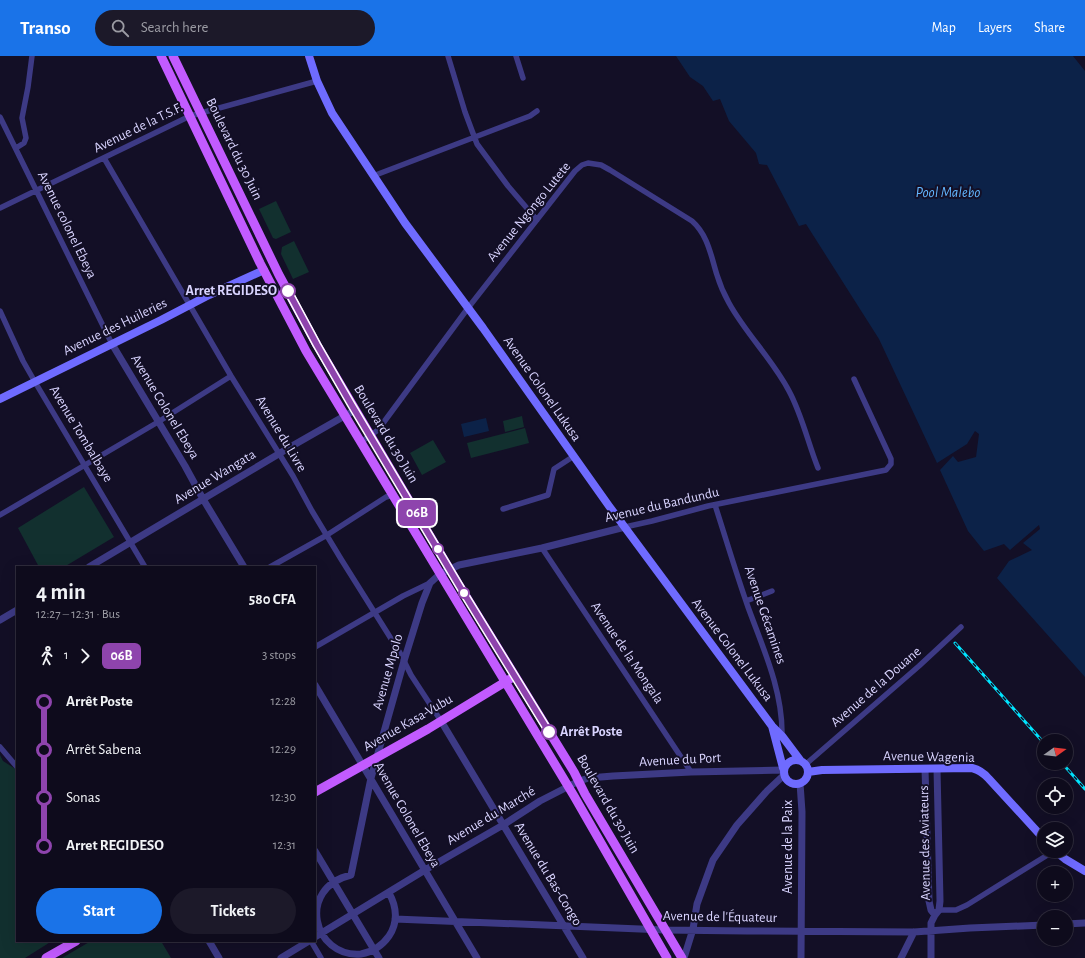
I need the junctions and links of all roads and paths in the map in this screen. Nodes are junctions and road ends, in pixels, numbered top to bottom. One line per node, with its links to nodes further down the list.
1 (32, 56): 14 (street)
2 (161, 56): 11 (main road, Boulevard du 30 Juin)
3 (173, 56): 10 (main road, Boulevard du 30 Juin)
4 (309, 56): 8 (main road, Avenue Colonel Lukusa)
5 (448, 56): 13 (street)
6 (516, 56): 7 (street)
7 (523, 78)
8 (317, 81): 10 (street, Avenue de la T.S.F.); 16 (main road, Avenue Colonel Lukusa)
9 (537, 111): 13 (street)
10 (200, 113): 11 (street, Avenue de la T.S.F.); 29 (main road, Boulevard du 30 Juin)
11 (190, 116): 15 (street, Avenue de la T.S.F.); 20 (main road, Boulevard du 30 Juin)
12 (0, 118): 14 (street, Avenue colonel Ebeya)
13 (474, 136): 16 (street); 19 (street)
14 (16, 148): 17 (street, Avenue colonel Ebeya)
15 (104, 158): 17 (street, Avenue de la T.S.F.); 21 (street, Avenue du Livre)
16 (373, 176): 22 (main road, Avenue Colonel Lukusa)
17 (37, 191): 18 (street, Avenue de la T.S.F.); 24 (street, Avenue colonel Ebeya)
18 (0, 208)
19 (537, 220): 22 (street, Avenue Ngongo Lutete); 37 (street, Avenue Ngongo Lutete)
20 (264, 270): 21 (main road, Avenue des Huileries); 30 (main road, Boulevard du 30 Juin)
21 (190, 305): 24 (main road, Avenue des Huileries); 25 (street, Avenue du Livre)
22 (468, 308): 32 (street, Avenue Ngongo Lutete); 35 (main road, Avenue Colonel Lukusa)
23 (0, 311): 27 (street, Avenue Tombalbaye)
24 (112, 344): 27 (main road, Avenue des Huileries); 31 (street, Avenue Colonel Ebeya)
25 (231, 376): 31 (street); 34 (street, Avenue du Livre)
26 (854, 379): 40 (street, Avenue du Bandundu)
27 (35, 382): 28 (main road, Avenue des Huileries); 36 (street, Avenue Tombalbaye)
28 (0, 399)
29 (355, 410): 30 (street, Avenue Wangata); 32 (main road, Boulevard du 30 Juin)
30 (346, 416): 33 (main road, Boulevard du 30 Juin); 34 (street, Avenue Wangata)
31 (158, 422): 36 (street); 39 (street, Avenue Colonel Ebeya)
32 (370, 436): 33 (street, Avenue Ngongo Lutete); 51 (main road, Boulevard du 30 Juin)
33 (361, 442): 38 (main road, Boulevard du 30 Juin)
34 (279, 453): 39 (street, Avenue Wangata); 44 (street, Avenue du Livre)
35 (574, 456): 41 (street); 43 (main road, Avenue Colonel Lukusa)
36 (84, 465): 42 (street); 45 (street, Avenue Tombalbaye)
37 (818, 468)
38 (393, 495): 44 (street); 52 (main road, Boulevard du 30 Juin)
39 (203, 499): 45 (street, Avenue Wangata); 49 (street, Avenue Colonel Ebeya)
40 (716, 505): 43 (street, Avenue du Bandundu); 55 (street, Avenue Gécamines)
41 (503, 509)
42 (0, 515)
43 (625, 527): 46 (street, Avenue du Bandundu); 66 (main road, Avenue Colonel Lukusa)
44 (327, 536): 50 (street); 57 (street, Avenue du Livre)
45 (130, 542): 47 (street, Avenue Wangata); 48 (street, Avenue Tombalbaye)
46 (542, 548): 51 (street, Avenue du Bandundu); 76 (street, Avenue de la Mongala)
47 (91, 566)
48 (144, 566)
49 (243, 566)
50 (272, 566)
51 (450, 569): 52 (street, Avenue du Bandundu); 62 (main road, Boulevard du 30 Juin)
52 (440, 574): 53 (street, Avenue Mpolo); 63 (main road, Boulevard du 30 Juin)
53 (430, 583): 57 (street); 61 (street, Avenue Mpolo)
54 (772, 591): 55 (street)
55 (746, 601): 67 (street, Avenue Gécamines)
56 (16, 611): 58 (street)
57 (375, 612): 60 (street); 61 (street, Avenue du Livre)
58 (0, 620)
59 (961, 627): 71 (street, Avenue de la Douane)
60 (316, 646)
61 (404, 661): 65 (street, Avenue du Livre); 69 (street, Avenue Mpolo)
62 (515, 676): 63 (main road, Avenue Kasa-Vubu); 78 (main road, Boulevard du 30 Juin)
63 (505, 682): 65 (main road, Avenue Kasa-Vubu); 80 (main road, Boulevard du 30 Juin)
64 (317, 693): 70 (street, Avenue Colonel Ebeya)
65 (441, 721): 69 (main road, Avenue Kasa-Vubu); 82 (street, Avenue du Bas-Congo)
66 (772, 726): 67 (main road, Avenue Colonel Lukusa); 75 (main road, Avenue Colonel Lukusa)
67 (782, 736): 71 (main road, Avenue Colonel Lukusa)
68 (0, 747): 72 (street)
69 (377, 758): 70 (main road, Avenue Kasa-Vubu); 77 (street, Avenue Mpolo)
70 (363, 765): 77 (street, Avenue Colonel Ebeya); 81 (main road, Avenue Kasa-Vubu)
71 (804, 765): 73 (main road, Avenue Wagenia); 75 (main road); 79 (main road)
72 (16, 766)
73 (925, 769): 74 (main road, Avenue Wagenia); 91 (street, Avenue des Aviateurs)
74 (937, 769): 83 (main road, Avenue Wagenia); 91 (street, Avenue des Aviateurs)
75 (783, 771): 76 (street, Avenue du Port); 79 (main road); 100 (street)
76 (691, 772): 78 (street, Avenue du Port)
77 (371, 778): 87 (street, Avenue Colonel Ebeya); 89 (street, Avenue Mpolo)
78 (579, 781): 80 (street, Avenue du Marché); 101 (main road, Boulevard du 30 Juin)
79 (800, 783): 102 (street, Avenue de la Paix)
80 (568, 786): 82 (street, Avenue du Marché); 99 (main road, Boulevard du 30 Juin)
81 (316, 791)
82 (503, 825): 87 (street, Avenue du Marché); 98 (street, Avenue du Bas-Congo)
83 (1037, 831)
84 (316, 853): 89 (street)
85 (1043, 858): 91 (street)
86 (1064, 858): 88 (main road)
87 (425, 870): 90 (street, Avenue du Marché); 94 (street, Avenue Colonel Ebeya)
88 (1085, 871)
89 (334, 881): 92 (street); 105 (street)
90 (389, 893): 92 (street, Avenue du Marché); 93 (street)
91 (937, 913): 103 (street, Avenue des Aviateurs)
92 (354, 915): 105 (street, Avenue du Marché); 110 (street)
93 (395, 919): 94 (street, Avenue de l'Équateur); 110 (street)
94 (455, 921): 98 (street, Avenue de l'Équateur); 116 (street, Avenue Colonel Ebeya)
95 (1085, 923): 96 (street)
96 (1073, 924)
97 (1037, 925): 103 (street, Avenue de l'Équateur)
98 (564, 926): 99 (street, Avenue de l'Équateur); 117 (street, Avenue du Bas-Congo)
99 (651, 929): 101 (street, Avenue de l'Équateur); 118 (main road, Boulevard du 30 Juin)
100 (693, 929): 101 (street, Avenue de l'Équateur); 102 (street, Avenue de l'Équateur); 119 (street)
101 (664, 930): 119 (main road, Boulevard du 30 Juin)
102 (800, 930): 104 (street, Avenue de l'Équateur); 120 (street, Avenue de la Paix)
103 (931, 931): 104 (street, Avenue de l'Équateur); 122 (street, Avenue des Aviateurs)
104 (914, 932): 121 (street)
105 (318, 936): 110 (street)
106 (74, 942): 111 (main road)
107 (210, 942): 112 (street)
108 (308, 942): 113 (street)
109 (311, 942): 114 (street)
110 (374, 950): 115 (street)
111 (46, 958)
112 (219, 958)
113 (281, 958)
114 (321, 958)
115 (379, 958)
116 (477, 958)
117 (583, 958)
118 (667, 958)
119 (683, 958)
120 (801, 958)
121 (901, 958)
122 (931, 958)

